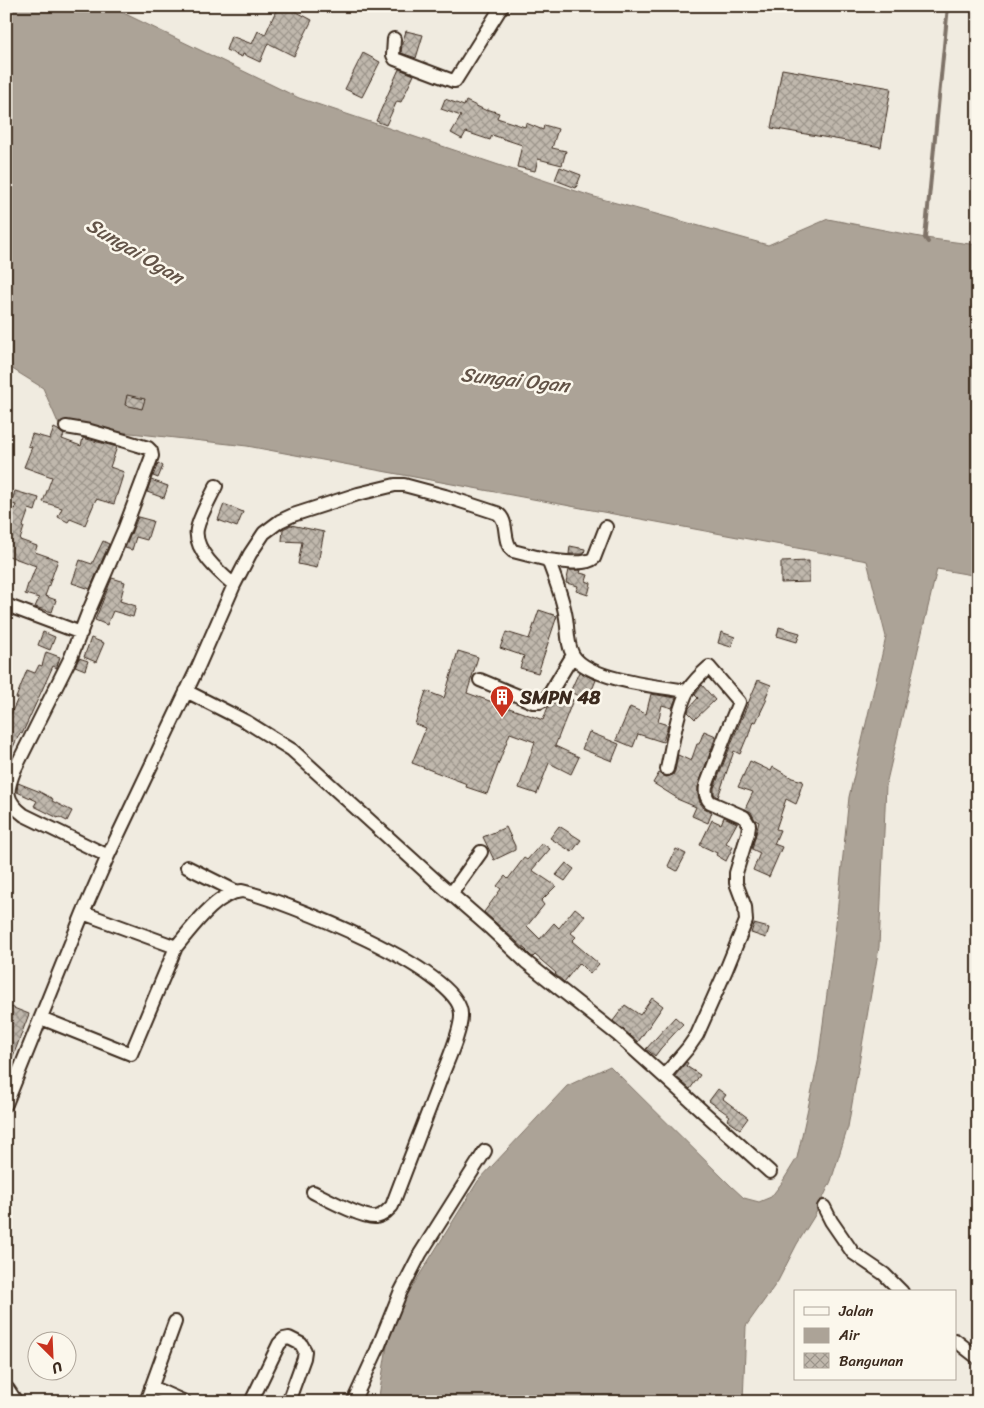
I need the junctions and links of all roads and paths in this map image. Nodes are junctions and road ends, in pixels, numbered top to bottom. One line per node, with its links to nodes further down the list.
1 (502, 6): 2 (street)
2 (394, 39)
3 (66, 427): 9 (street)
4 (216, 486): 7 (street)
5 (606, 527): 6 (street)
6 (548, 560): 7 (street); 10 (street)
7 (234, 585): 12 (street)
8 (6, 605): 9 (street)
9 (81, 633): 16 (street)
10 (573, 655): 11 (street); 13 (street)
11 (480, 680)
12 (186, 691): 16 (street); 19 (street)
13 (688, 691): 14 (street); 23 (street)
14 (667, 770)
15 (481, 852): 19 (street)
16 (108, 856): 20 (street)
17 (187, 868): 18 (street)
18 (237, 892): 21 (street); 27 (street)
19 (451, 894): 23 (street)
20 (83, 913): 21 (street); 22 (street)
21 (176, 947): 22 (street)
22 (41, 1018): 24 (street)
23 (664, 1076): 26 (street)
24 (6, 1104)
25 (485, 1151): 40 (street)
26 (770, 1172)
27 (313, 1192)
28 (824, 1207): 29 (street)
29 (900, 1290)
30 (175, 1322): 33 (street)
31 (956, 1341): 32 (street)
32 (978, 1358)
33 (151, 1387): 36 (street); 37 (street)
34 (6, 1390): 35 (street)
35 (14, 1402)
36 (146, 1402)
37 (185, 1402)
38 (251, 1402): 39 (street)
39 (288, 1402)
40 (353, 1402)

